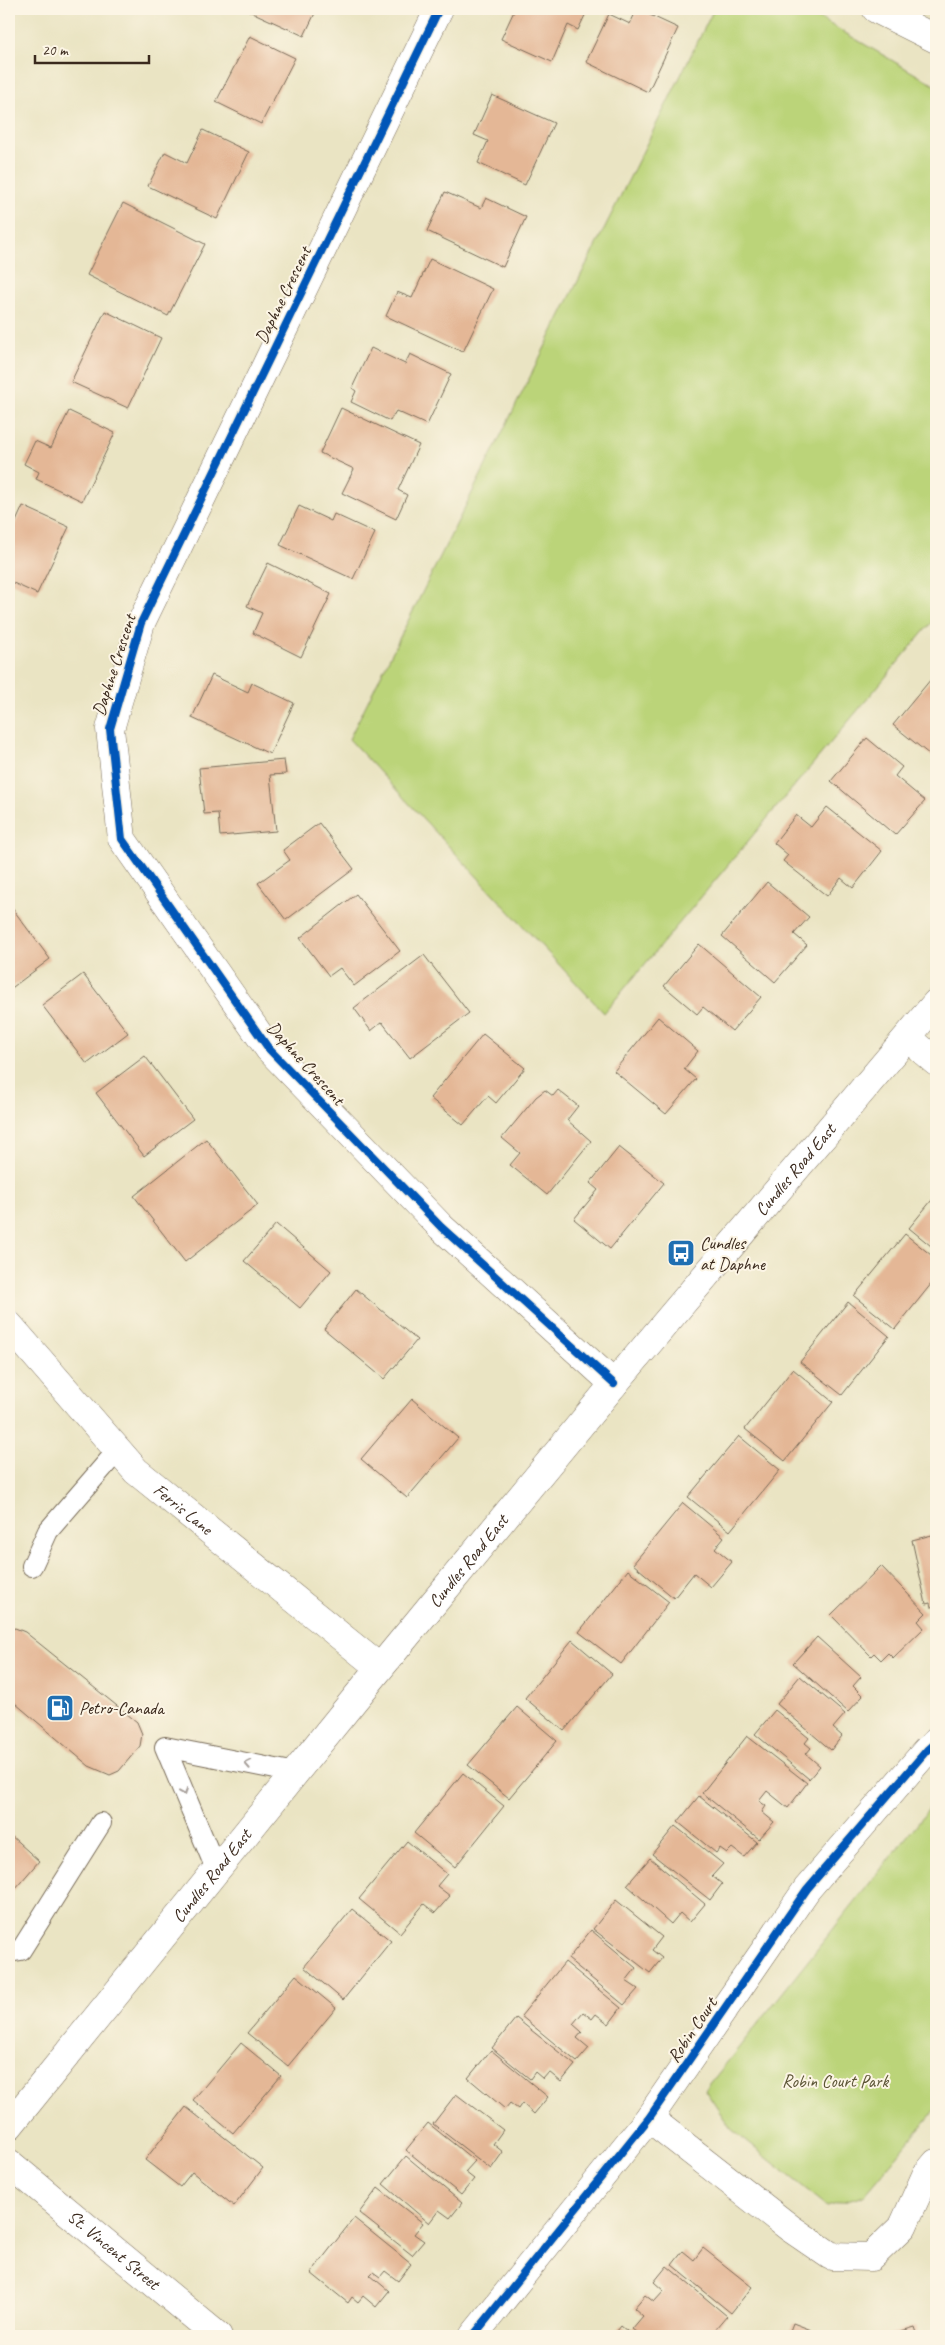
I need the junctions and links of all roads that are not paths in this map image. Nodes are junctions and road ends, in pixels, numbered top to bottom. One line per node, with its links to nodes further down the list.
1 (439, 9): 8 (street, Daphne Crescent)
2 (876, 9): 3 (street)
3 (936, 39)
4 (936, 1003): 5 (street, Cundles Road East)
5 (908, 1038): 6 (street); 8 (street, Cundles Road East)
6 (936, 1062)
7 (9, 1325): 9 (street, Ferris Lane)
8 (614, 1384): 11 (street, Cundles Road East)
9 (118, 1450): 10 (lane); 11 (street, Ferris Lane)
10 (32, 1566)
11 (380, 1668): 13 (street, Cundles Road East)
12 (936, 1742): 17 (street, Robin Court)
13 (296, 1773): 15 (street, Cundles Road East); 15 (lane, one-way to 15)
14 (101, 1823): 16 (lane)
15 (216, 1870): 18 (street, Cundles Road East)
16 (9, 1952)
17 (649, 2118): 20 (street); 22 (street, Robin Court)
18 (9, 2126)
19 (9, 2163): 21 (street, St. Vincent Street)
20 (936, 2163)
21 (218, 2336)
22 (472, 2336)

